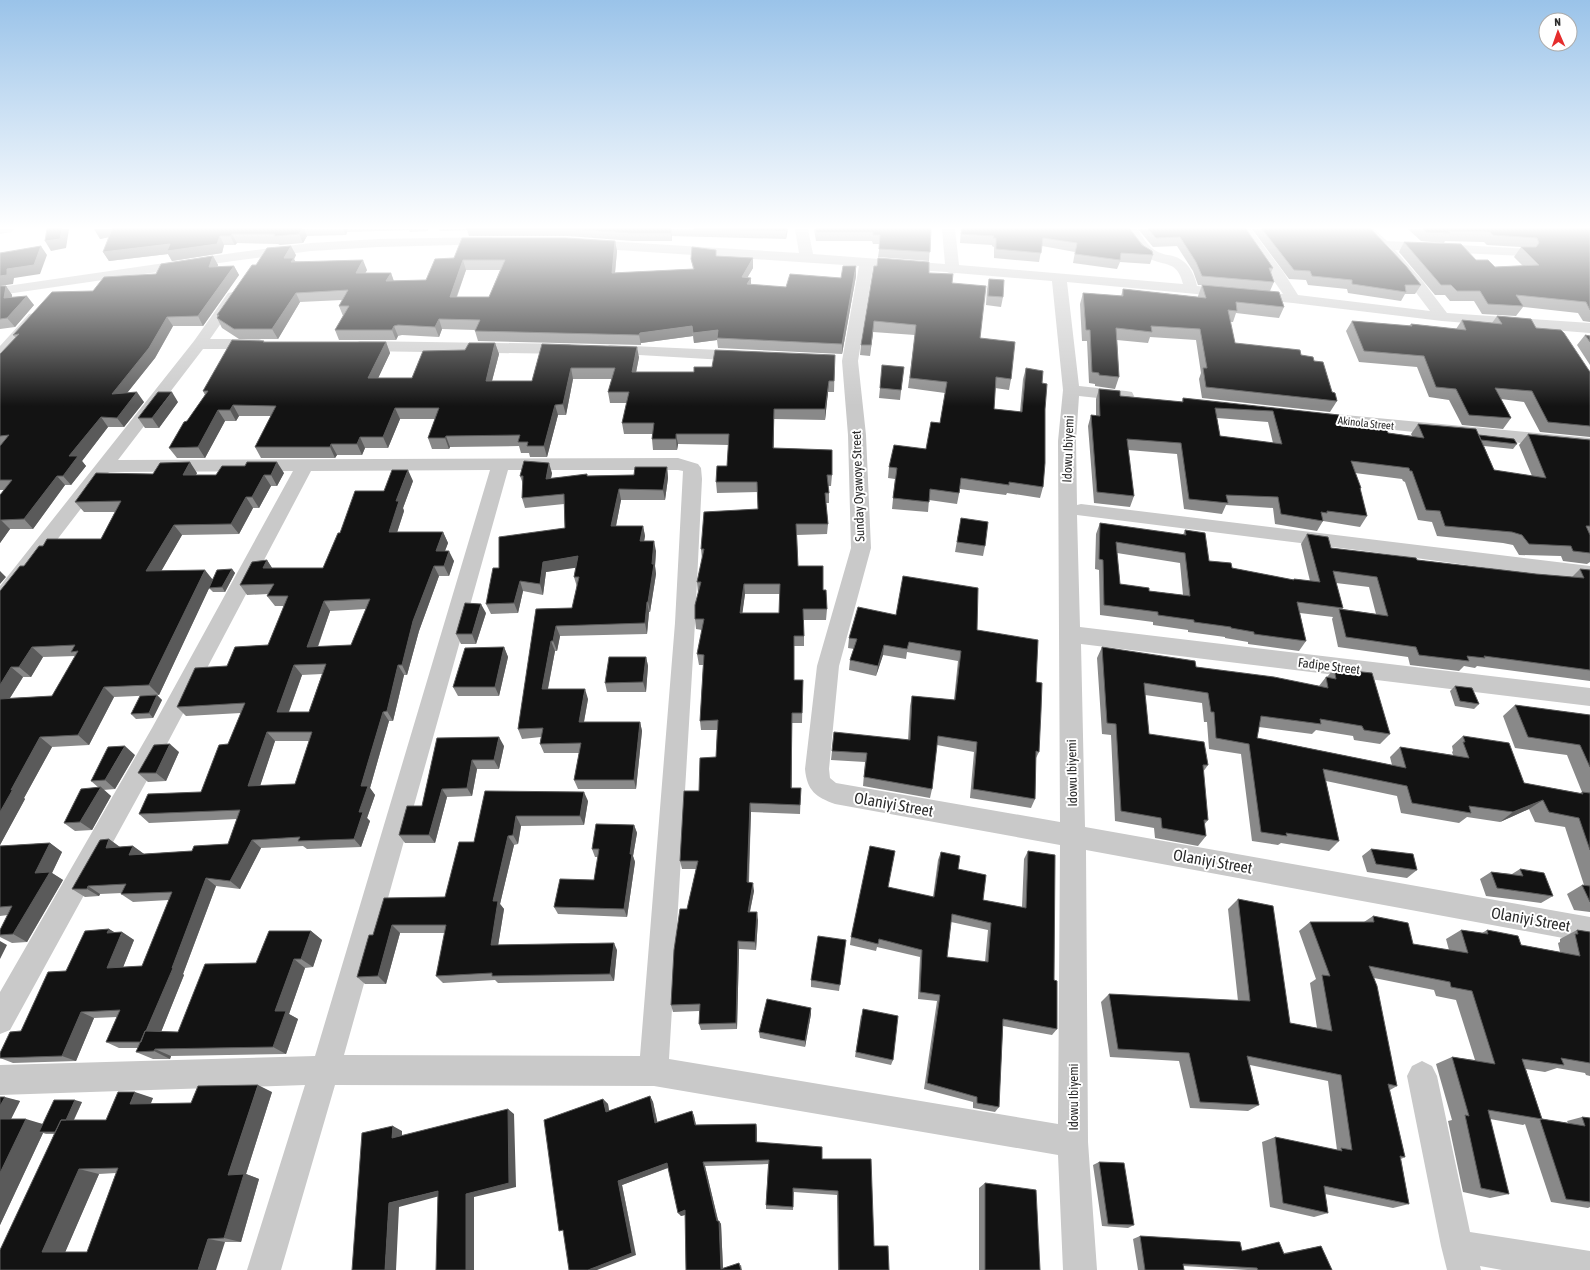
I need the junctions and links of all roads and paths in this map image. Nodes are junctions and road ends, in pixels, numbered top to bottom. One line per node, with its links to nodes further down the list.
1 (22, 288): 10 (street)
2 (59, 288): 19 (street)
3 (239, 288): 15 (street)
4 (861, 288): 33 (street, Sunday Oyawoye Street)
5 (1060, 288): 21 (street, Idowu Ibiyemi)
6 (1173, 288): 9 (street)
7 (1286, 288): 11 (street)
8 (1421, 288): 12 (street)
9 (1191, 290): 11 (street)
10 (0, 291)
11 (1293, 299): 12 (street)
12 (1442, 317): 13 (street)
13 (1555, 325): 14 (street); 16 (street)
14 (1590, 328)
15 (199, 344): 17 (street); 27 (street)
16 (1567, 344)
17 (271, 345)
18 (343, 346): 20 (street)
19 (0, 356)
20 (758, 356)
21 (1071, 390): 22 (street); 31 (street, Idowu Ibiyemi)
22 (1142, 398)
23 (1299, 415): 24 (street, Akinola Street)
24 (1590, 444)
25 (501, 464): 26 (street); 37 (street); 38 (street)
26 (305, 465): 27 (street); 36 (street)
27 (104, 466): 30 (street)
28 (1081, 510): 29 (street)
29 (1590, 572)
30 (0, 600)
31 (1069, 634): 32 (street, Fadipe Street); 34 (street, Idowu Ibiyemi)
32 (1590, 697)
33 (835, 794): 34 (street, Olaniyi Street)
34 (1073, 836): 35 (street, Olaniyi Street); 41 (street, Idowu Ibiyemi)
35 (1590, 930)
36 (0, 1020)
37 (325, 1070): 38 (street); 40 (street); 44 (street)
38 (654, 1070): 41 (street)
39 (1422, 1076): 42 (street)
40 (0, 1080)
41 (1073, 1142): 45 (street, Idowu Ibiyemi)
42 (1460, 1258): 43 (street)
43 (1590, 1268)
44 (264, 1270)
45 (1080, 1270)

